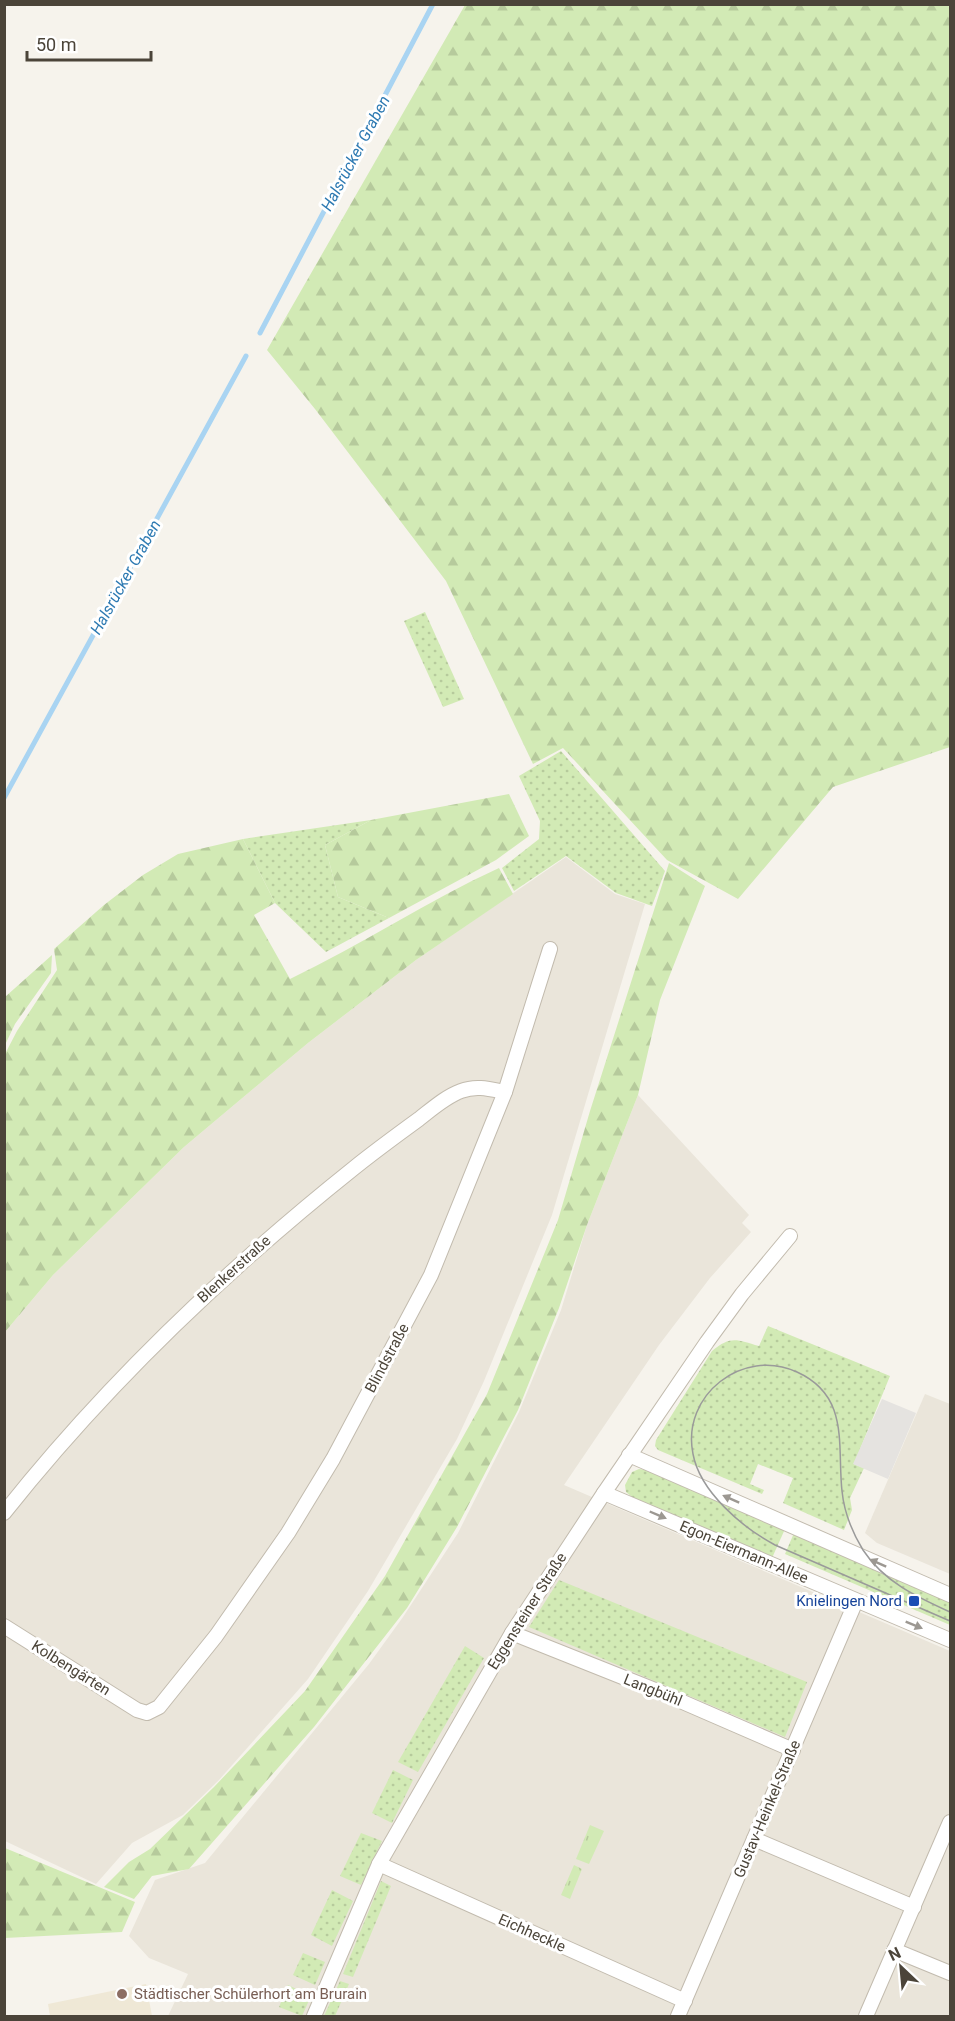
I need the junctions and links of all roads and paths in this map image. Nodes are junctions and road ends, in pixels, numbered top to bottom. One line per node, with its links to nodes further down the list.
1 (550, 949): 2 (street, Blindstraße)
2 (505, 1092): 6 (street, Blenkerstraße); 12 (street, Blindstraße)
3 (790, 1236): 4 (street, Eggensteiner Straße)
4 (629, 1455): 5 (street, Eggensteiner Straße); 7 (street, one-way to 4)
5 (604, 1493): 8 (street, Egon-Eiermann-Allee, one-way to 8); 10 (street, Eggensteiner Straße)
6 (4, 1513)
7 (951, 1595)
8 (856, 1601): 11 (street, Egon-Eiermann-Allee, one-way to 11); 13 (street, Gustav-Heinkel-Straße)
9 (4, 1626): 12 (street, Kolbengärten)
10 (512, 1633): 13 (street, Langbühl); 16 (street, Eggensteiner Straße)
11 (951, 1640)
12 (137, 1710)
13 (793, 1750): 15 (street, Gustav-Heinkel-Straße)
14 (951, 1822): 17 (street)
15 (754, 1839): 17 (street); 20 (street, Gustav-Heinkel-Straße)
16 (379, 1864): 20 (street, Eichheckle); 21 (street, Eggensteiner Straße)
17 (914, 1907): 18 (street)
18 (894, 1950): 19 (street); 23 (street)
19 (951, 1973)
20 (685, 2001): 22 (street, Gustav-Heinkel-Straße)
21 (314, 2016)
22 (678, 2016)
23 (866, 2016)

